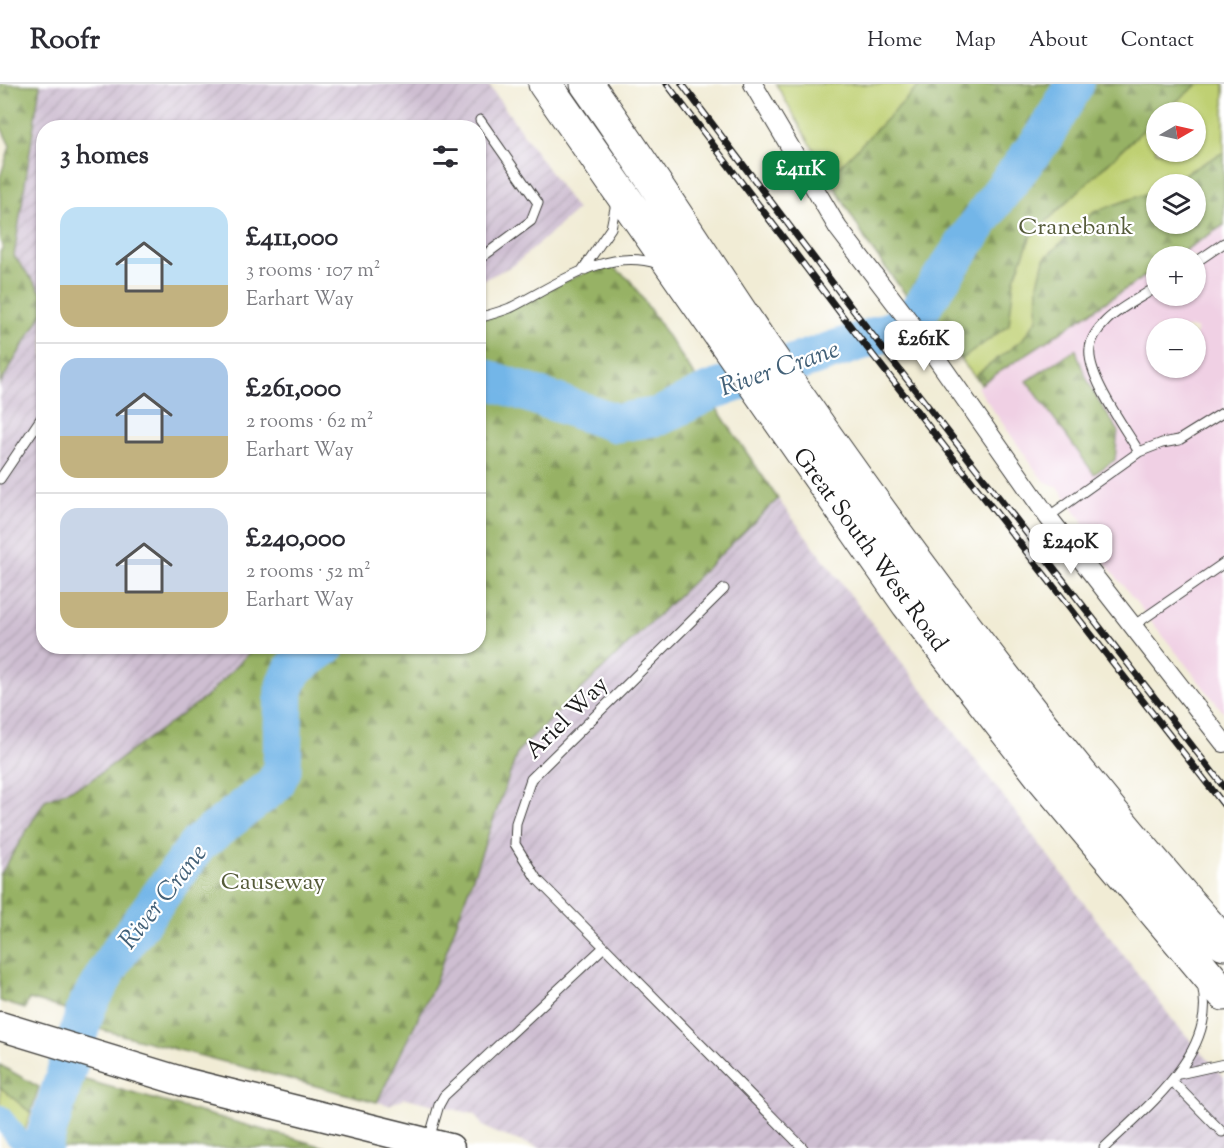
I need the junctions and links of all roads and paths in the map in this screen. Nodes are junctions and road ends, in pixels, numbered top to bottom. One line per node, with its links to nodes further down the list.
1 (545, 84): 5 (highway, Great South West Road)
2 (587, 84): 13 (highway, Great South West Road)
3 (753, 84): 19 (street)
4 (486, 129): 7 (lane)
5 (607, 173): 9 (lane); 10 (highway, Great South West Road)
6 (1224, 243): 8 (lane)
7 (486, 254)
8 (1206, 255)
9 (584, 269): 10 (lane); 12 (lane)
10 (678, 276): 13 (highway, Great South West Road)
11 (1146, 294): 17 (lane)
12 (486, 316)
13 (747, 348): 14 (highway, Great South West Road)
14 (787, 404): 24 (highway, Great South West Road); 26 (highway, Great South West Road)
15 (1224, 412): 17 (lane)
16 (36, 426): 18 (lane)
17 (1139, 452): 19 (lane)
18 (0, 479)
19 (1048, 517): 22 (street)
20 (1224, 563): 22 (lane)
21 (724, 590): 25 (lane, Ariel Way)
22 (1133, 626): 23 (street)
23 (1224, 743)
24 (1224, 943)
25 (604, 947): 32 (lane); 33 (lane, Ariel Way)
26 (1192, 957): 27 (highway, Great South West Road); 30 (lane)
27 (1224, 994)
28 (6, 1028): 32 (main road)
29 (1224, 1064): 30 (lane)
30 (1176, 1078): 31 (lane); 34 (lane)
31 (1222, 1132)
32 (439, 1145)
33 (803, 1148)
34 (1104, 1148)

